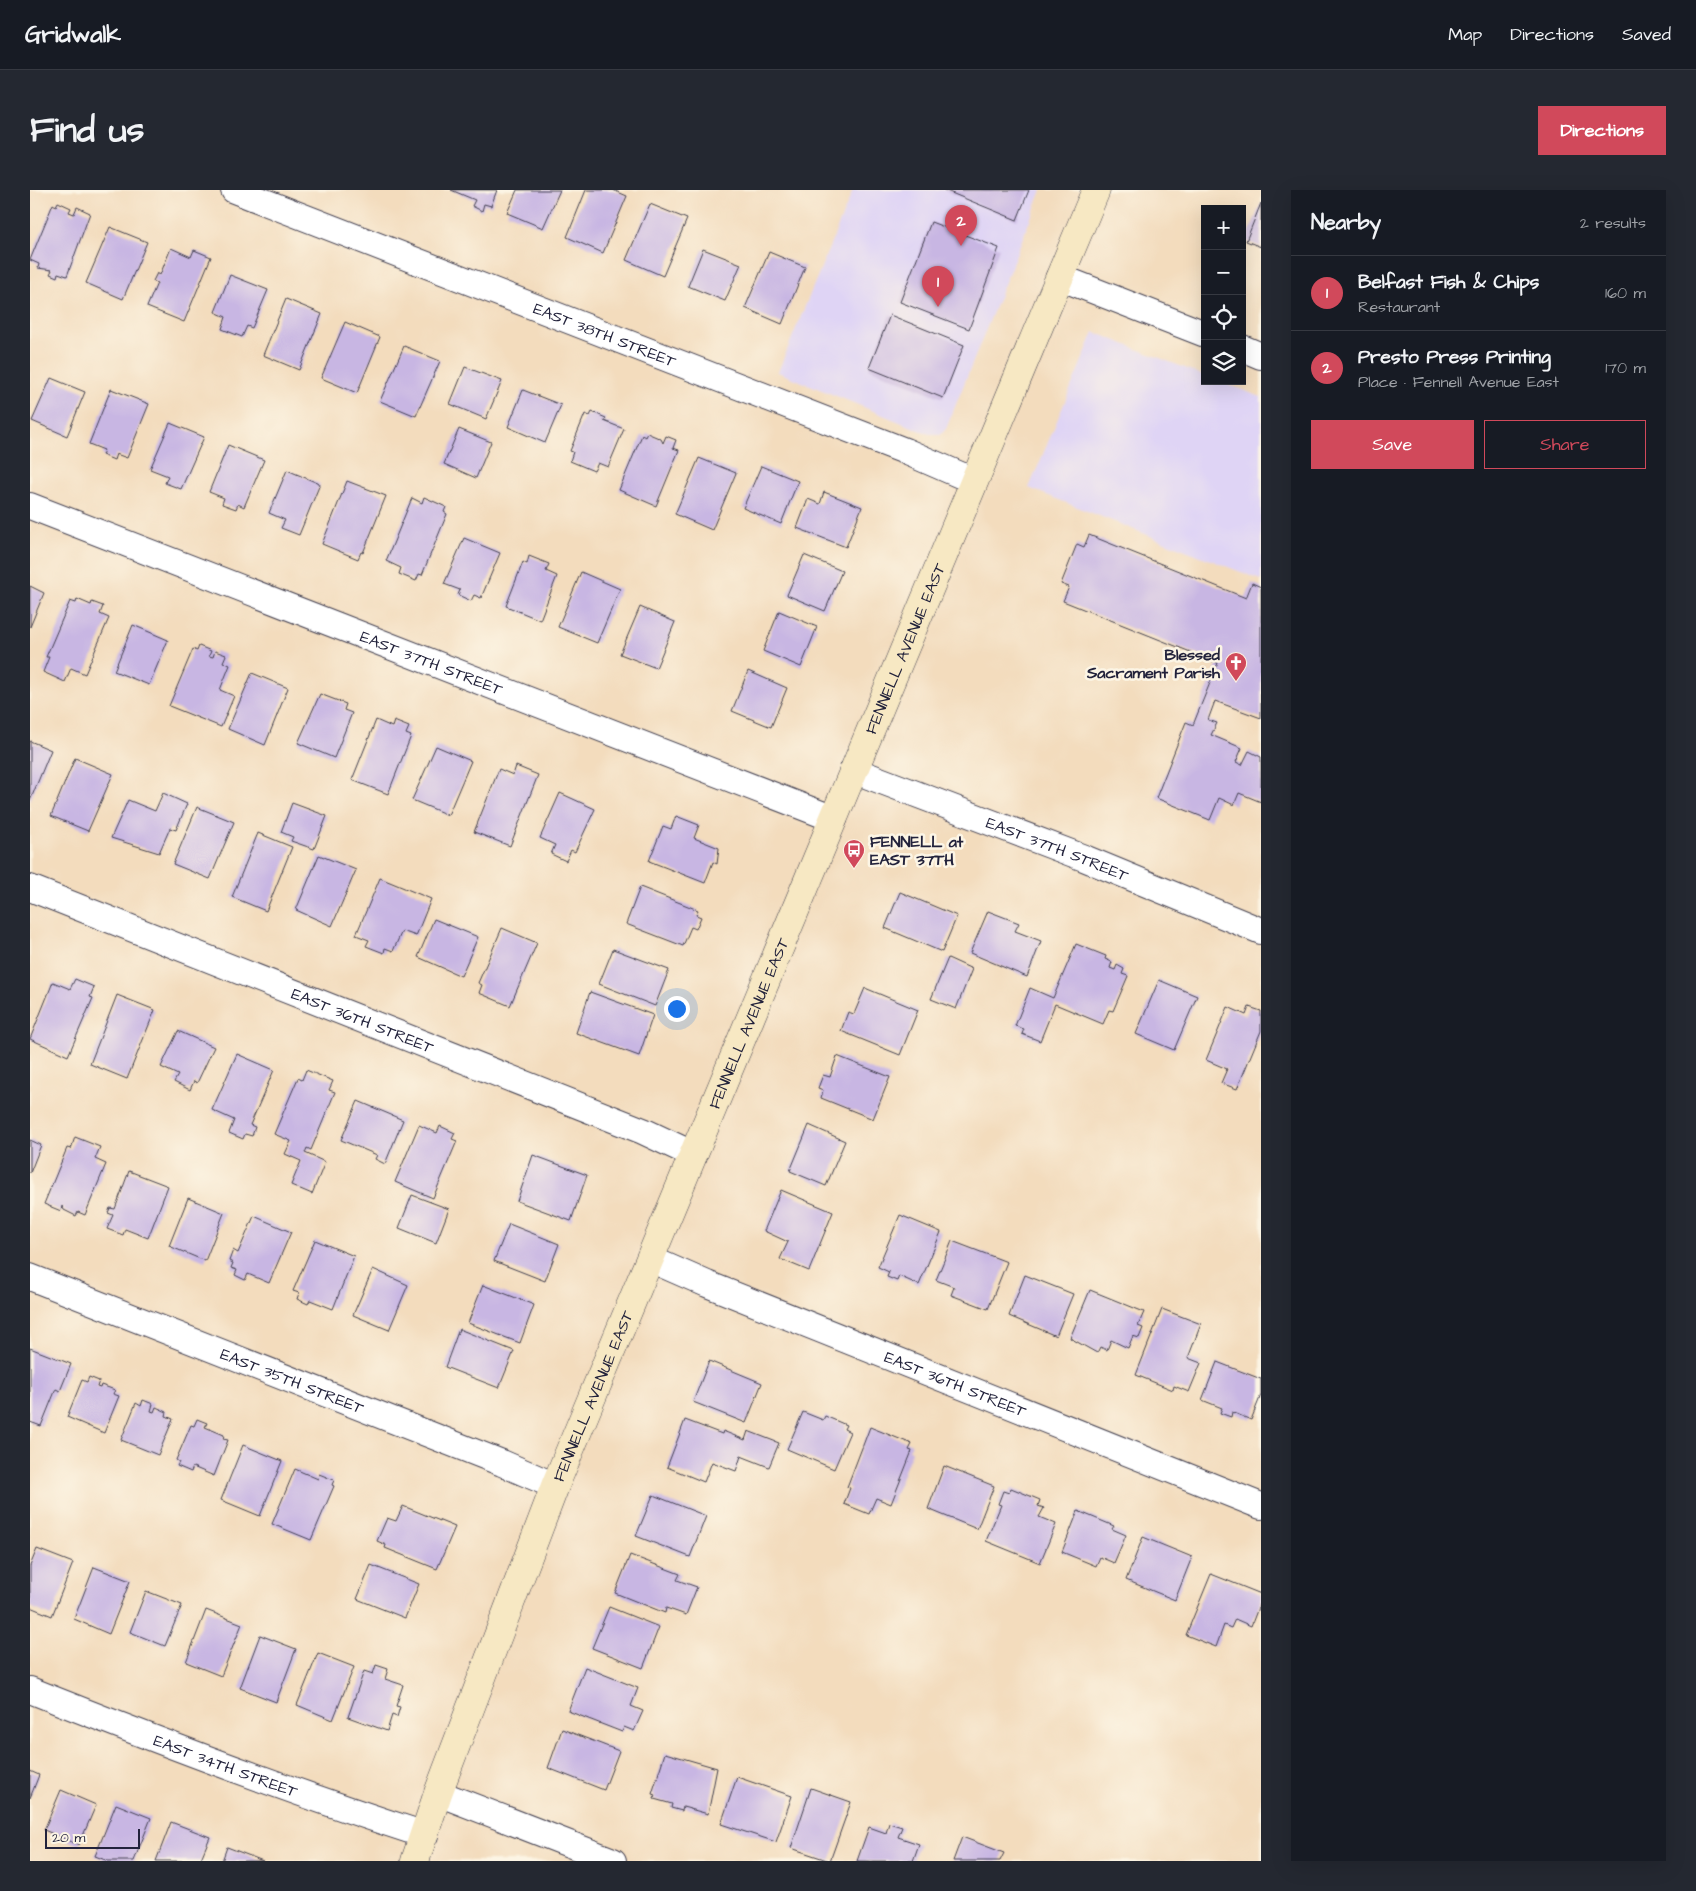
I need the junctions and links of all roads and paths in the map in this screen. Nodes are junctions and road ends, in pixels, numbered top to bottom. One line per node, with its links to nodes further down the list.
1 (234, 190): 7 (street, EAST 38TH STREET)
2 (1096, 190): 3 (main road, FENNELL AVENUE EAST)
3 (1059, 277): 4 (street); 7 (main road, FENNELL AVENUE EAST)
4 (1201, 332)
5 (1246, 350): 6 (street)
6 (1261, 356)
7 (974, 481): 9 (main road, FENNELL AVENUE EAST)
8 (30, 506): 10 (street, EAST 37TH STREET)
9 (853, 770): 10 (main road, FENNELL AVENUE EAST); 12 (street, EAST 37TH STREET)
10 (834, 819): 13 (main road, FENNELL AVENUE EAST)
11 (30, 888): 13 (street, EAST 36TH STREET)
12 (1261, 931)
13 (694, 1155): 14 (main road, FENNELL AVENUE EAST)
14 (650, 1259): 16 (main road, FENNELL AVENUE EAST); 17 (street, EAST 36TH STREET)
15 (30, 1277): 16 (street, EAST 35TH STREET)
16 (555, 1486): 19 (main road, FENNELL AVENUE EAST)
17 (1261, 1506)
18 (30, 1690): 20 (street, EAST 34TH STREET)
19 (438, 1793): 20 (main road, FENNELL AVENUE EAST); 22 (street)
20 (424, 1834): 21 (main road, FENNELL AVENUE EAST)
21 (415, 1861)
22 (613, 1861)

